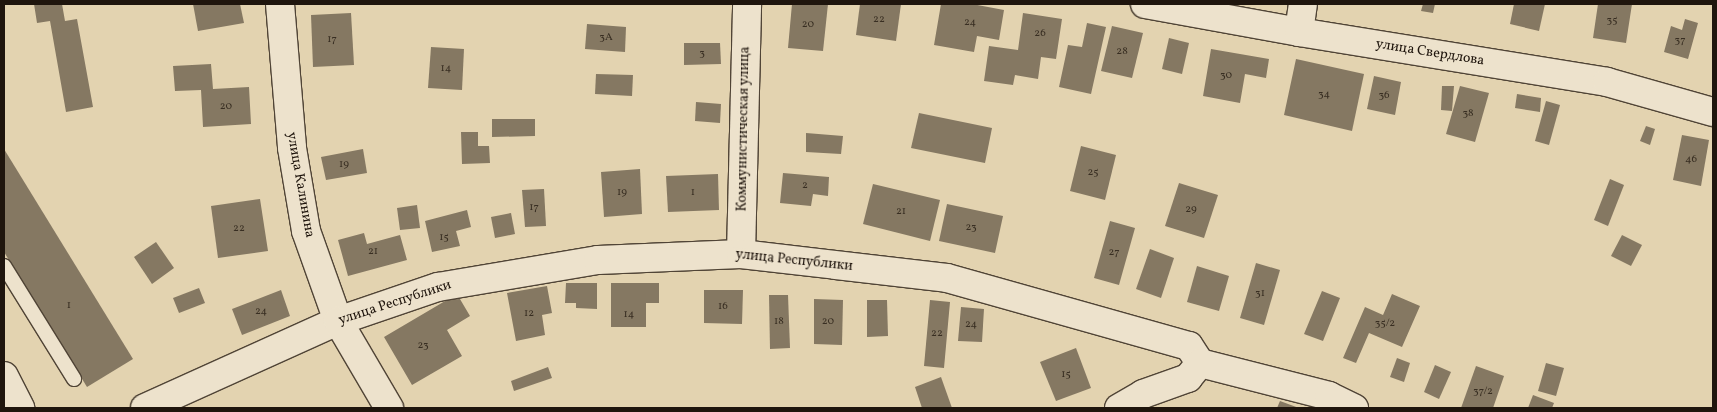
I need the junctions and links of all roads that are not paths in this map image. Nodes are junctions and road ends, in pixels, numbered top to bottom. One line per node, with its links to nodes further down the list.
1 (280, 4): 9 (street, улица Калинина)
2 (747, 4): 7 (street, Коммунистическая улица)
3 (1145, 4): 5 (street, улица Свердлова)
4 (1303, 4): 5 (street)
5 (1299, 32): 6 (street, улица Свердлова)
6 (1713, 112)
7 (741, 254): 9 (street, улица Республики); 10 (street, улица Республики)
8 (4, 266): 12 (lane)
9 (338, 321): 14 (street, улица Республики); 15 (street, улица Калинина)
10 (1200, 363): 16 (street); 17 (street)
11 (4, 376): 13 (street)
12 (74, 379)
13 (20, 408)
14 (148, 408)
15 (389, 408)
16 (1119, 408)
17 (1354, 408)

